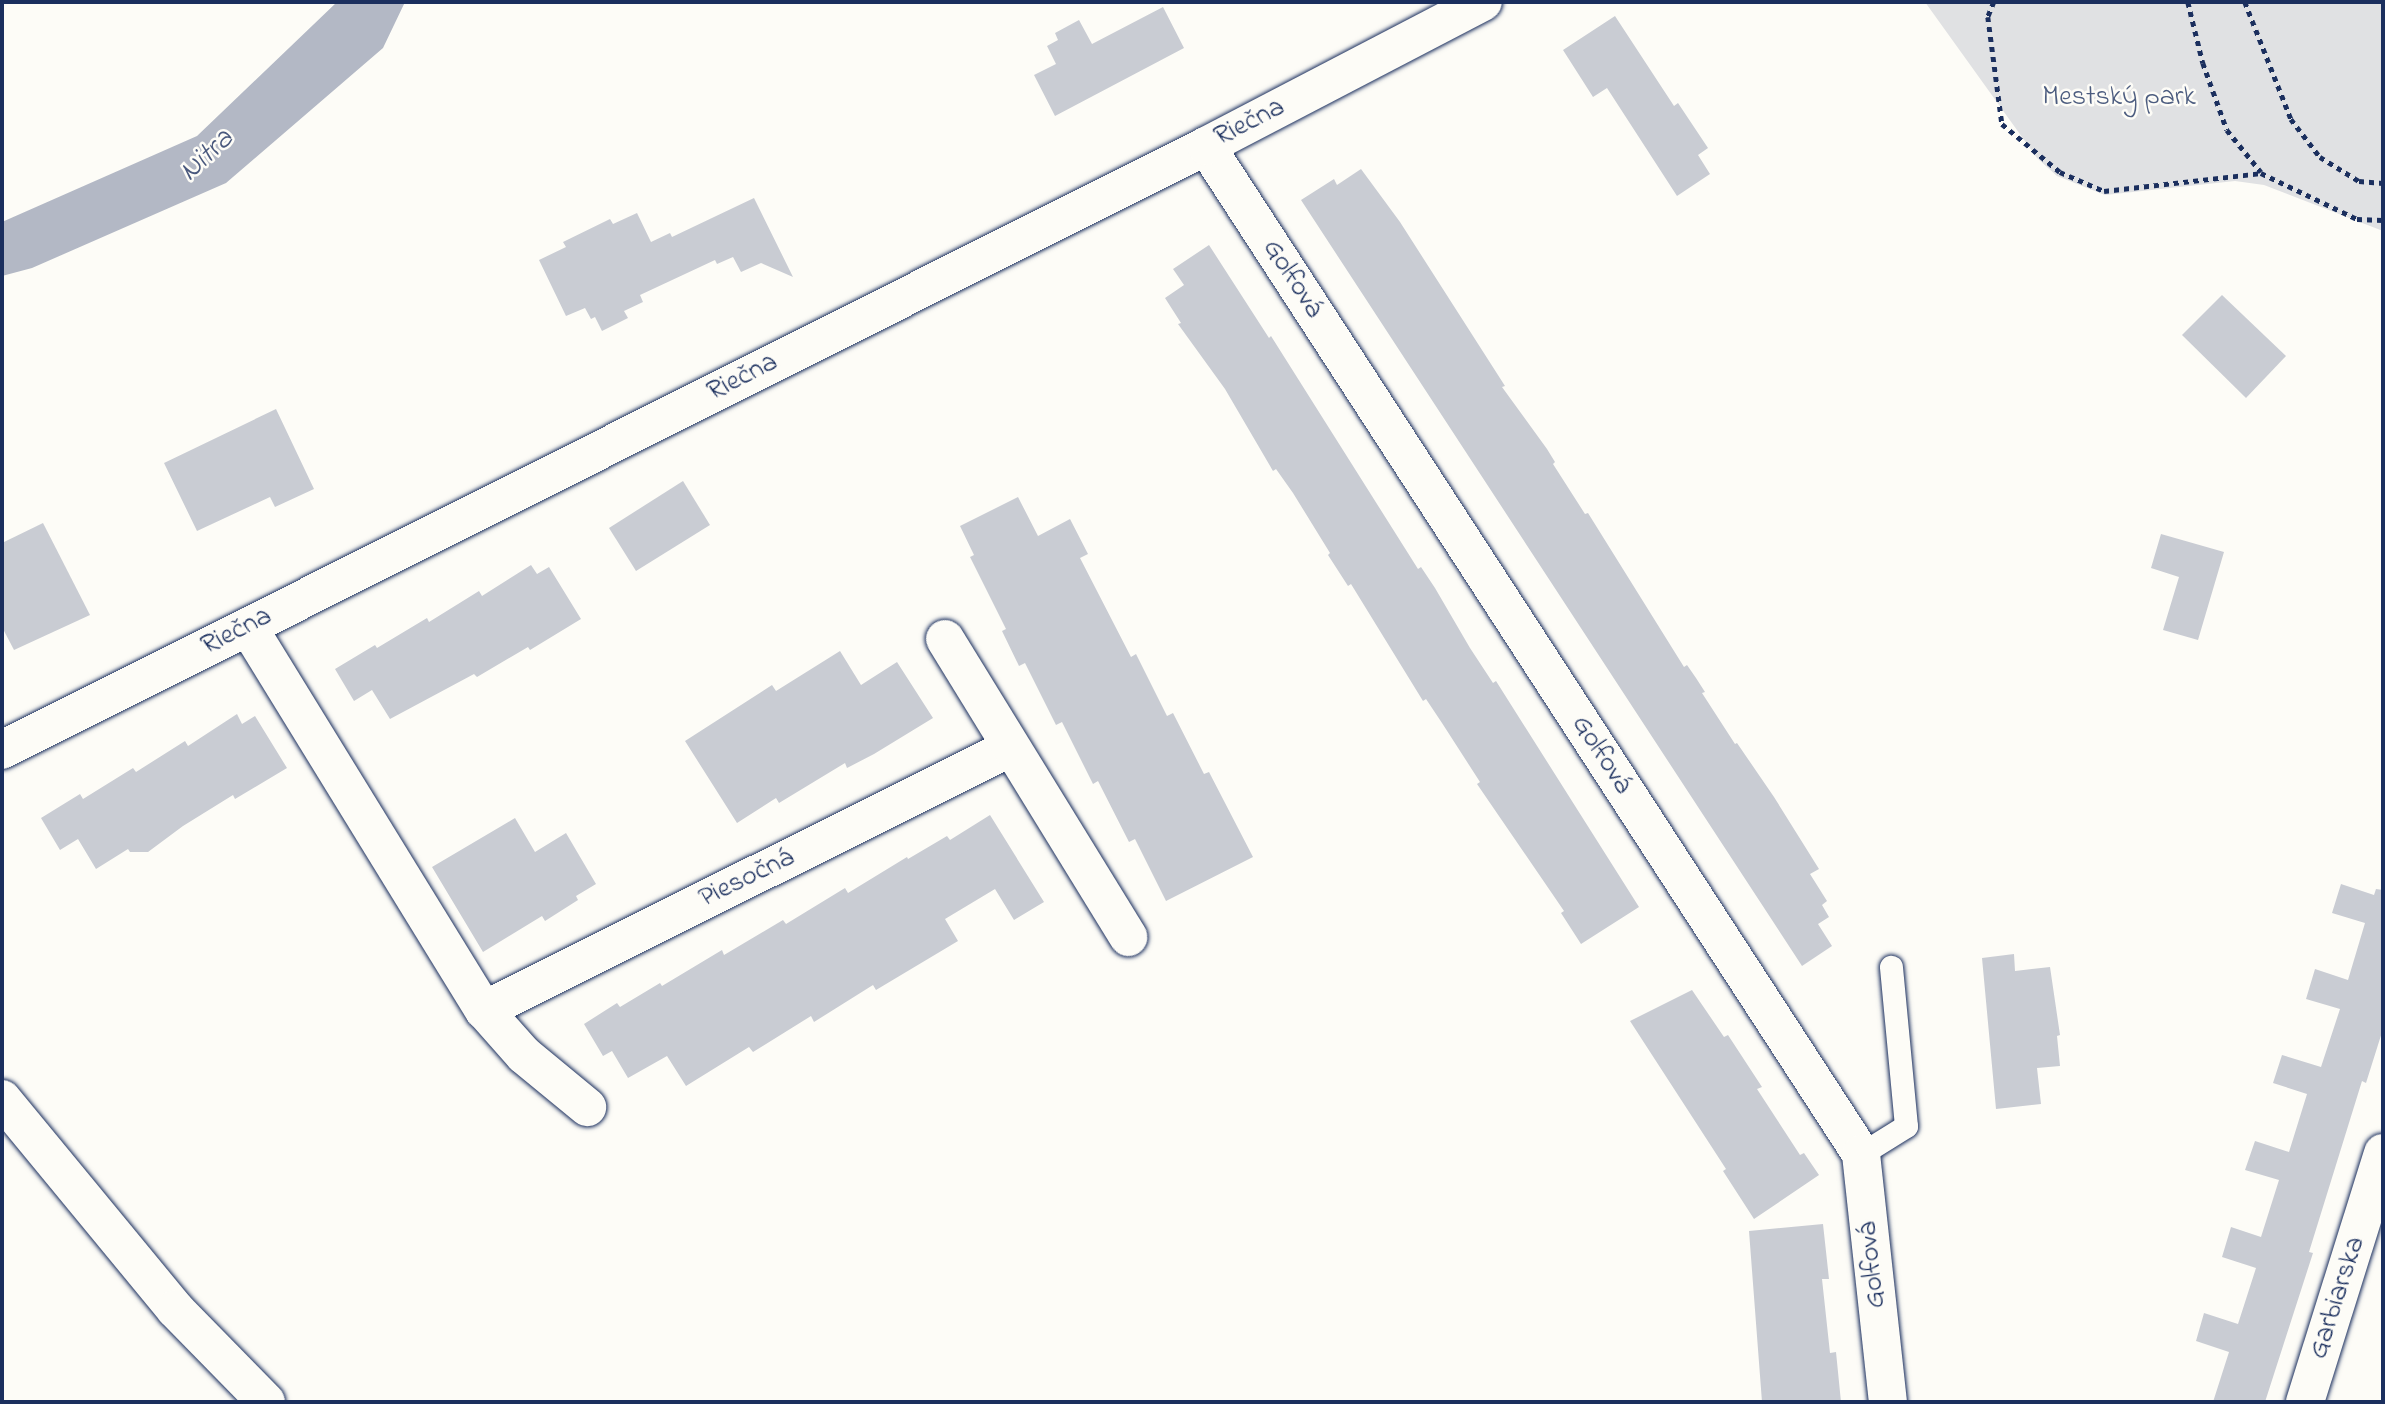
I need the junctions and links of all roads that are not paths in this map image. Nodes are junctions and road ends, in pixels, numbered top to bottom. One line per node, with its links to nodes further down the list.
1 (1483, 2): 2 (street, Riečna)
2 (1206, 146): 3 (street, Riečna); 12 (street, Golfová)
3 (248, 627): 6 (street, Riečna); 9 (street)
4 (945, 639): 5 (street)
5 (1010, 748): 7 (street); 9 (street, Piesočná)
6 (2, 751)
7 (1128, 937)
8 (1891, 967): 12 (lane)
9 (484, 1010): 11 (street)
10 (2, 1099): 14 (street)
11 (587, 1107)
12 (1861, 1154): 15 (street, Golfová)
13 (2383, 1154): 16 (street, Garbiarska)
14 (265, 1402)
15 (1888, 1402)
16 (2305, 1402)

